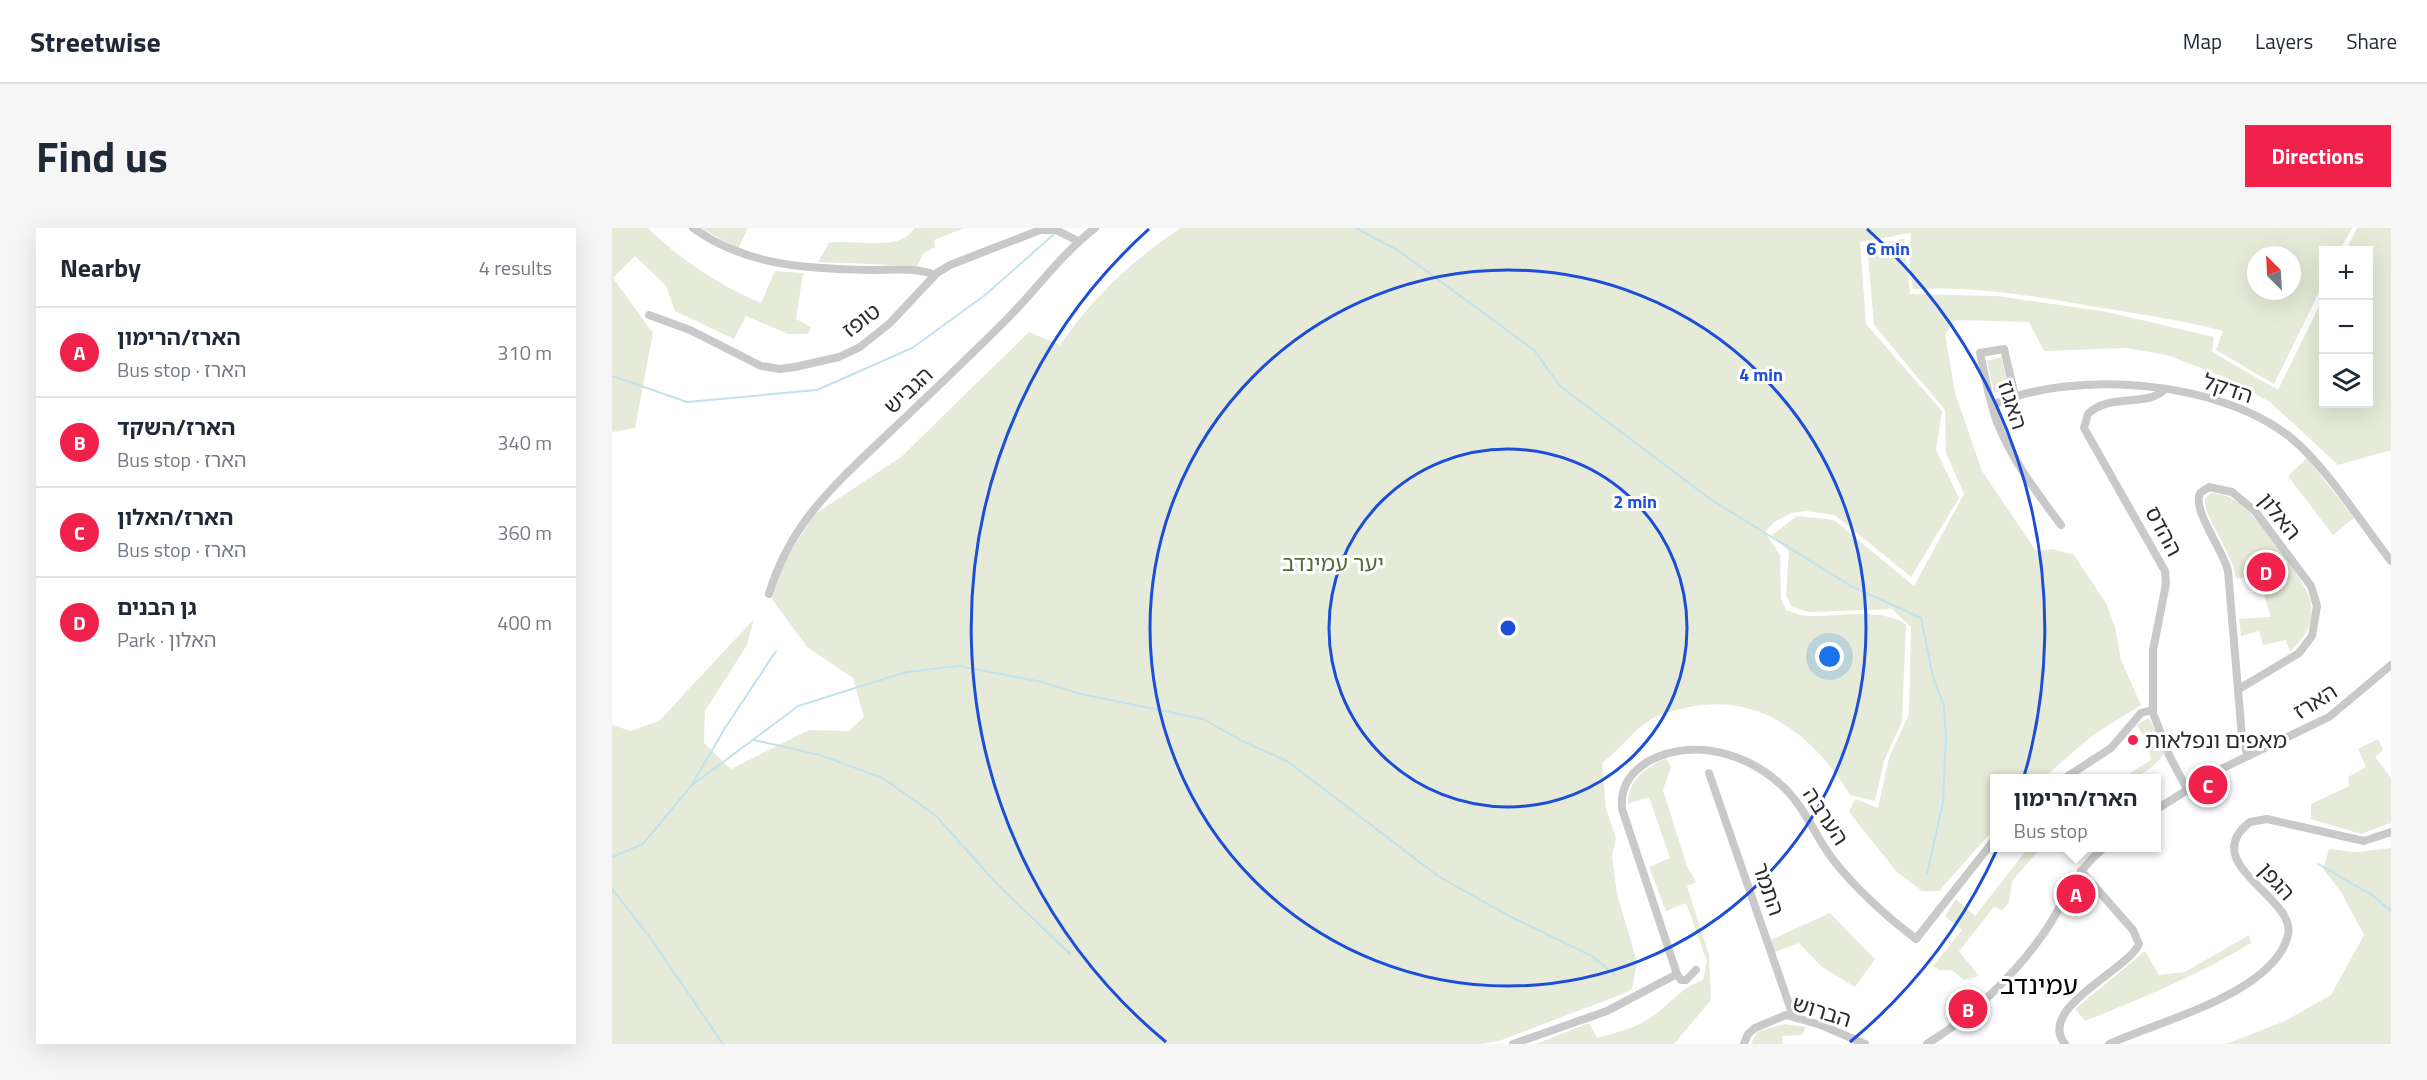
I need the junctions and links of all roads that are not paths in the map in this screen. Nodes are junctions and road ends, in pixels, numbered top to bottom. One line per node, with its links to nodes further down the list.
1 (693, 228): 4 (street)
2 (1095, 228): 3 (street, הגביש)
3 (1078, 242): 4 (street, טופז); 11 (street, הגביש)
4 (935, 275): 5 (street, טופז)
5 (649, 315)
6 (2164, 390): 7 (street, הדקל); 10 (street, הדקל); 14 (street, ההדס)
7 (2015, 396): 8 (street, הדקל); 8 (street, האגוז)
8 (1992, 405): 9 (street, האגוז)
9 (2061, 525)
10 (2391, 561)
11 (769, 594)
12 (2391, 665): 15 (street, הארז)
13 (2239, 688): 13 (street, האלון); 15 (street, האלון)
14 (2152, 710): 17 (street); 18 (street, ההדס)
15 (2248, 756): 18 (street, הארז)
16 (1709, 773): 26 (street, התמר)
17 (2071, 774)
18 (2187, 789): 19 (street, הארז)
19 (2161, 806)
20 (2391, 832): 32 (street, הגפן)
21 (1990, 845): 25 (street, הערבה)
22 (2100, 852): 23 (street)
23 (2081, 872): 30 (street); 31 (street)
24 (1696, 970): 25 (street)
25 (1677, 974): 27 (street)
26 (1793, 1016): 28 (street, הברוש); 29 (street, הברוש)
27 (1513, 1044)
28 (1744, 1044)
29 (1865, 1044)
30 (1927, 1044)
31 (2065, 1044)
32 (2109, 1044)

